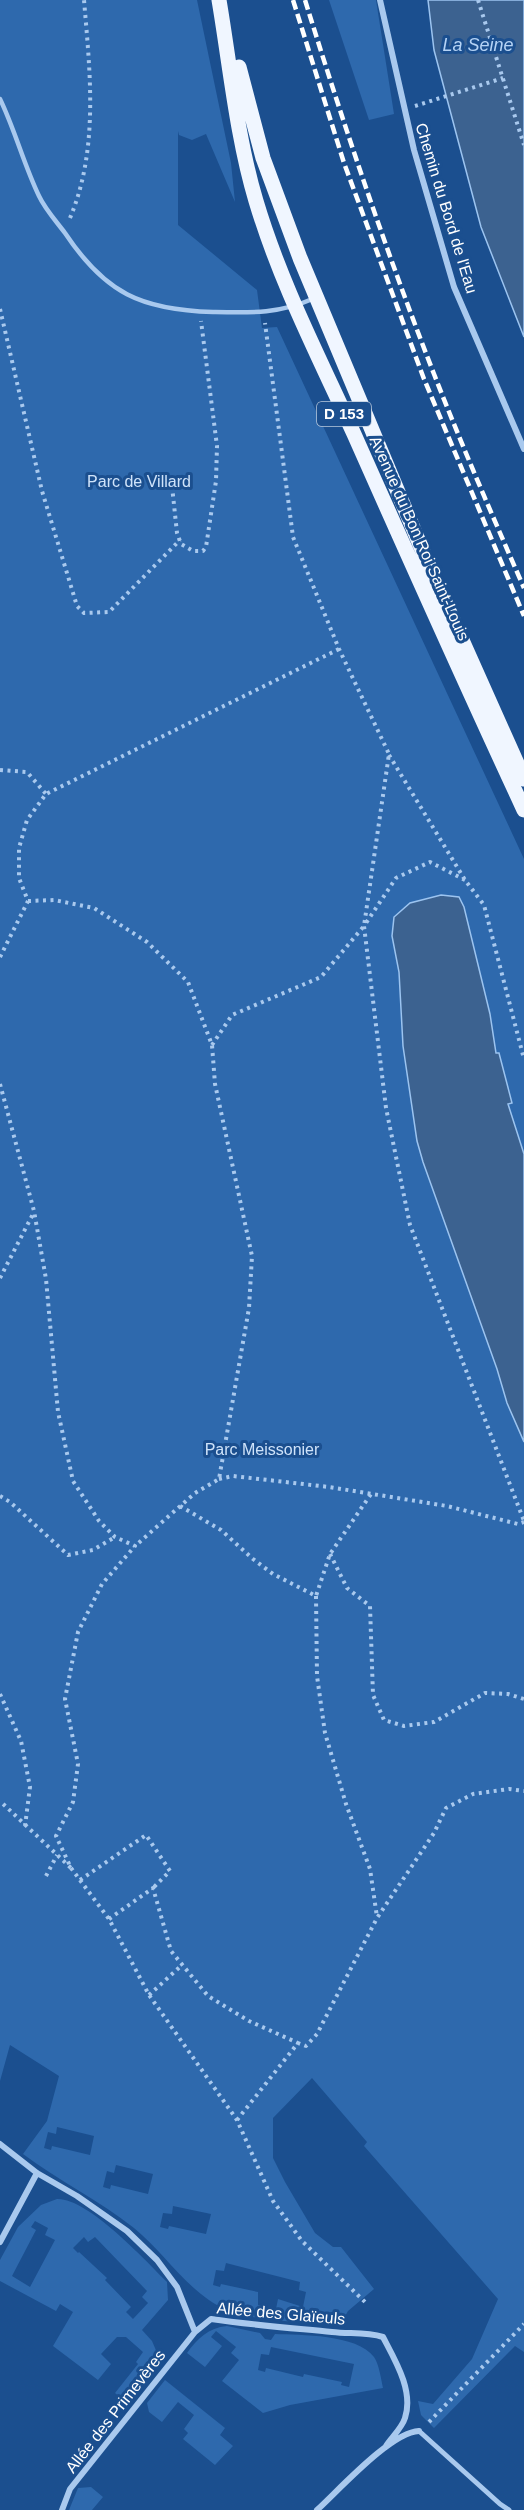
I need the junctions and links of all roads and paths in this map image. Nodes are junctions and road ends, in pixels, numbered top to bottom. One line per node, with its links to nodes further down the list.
1 (84, 0): 9 (path)
2 (220, 0): 10 (main road, Avenue du Bon Roi Saint-Louis / D 153); 11 (main road, Avenue du Bon Roi Saint-Louis / D 153)
3 (380, 0): 7 (street, Chemin du Bord de l'Eau)
4 (478, 0): 5 (path)
5 (503, 78): 7 (path); 8 (path)
6 (0, 99): 9 (lane)
7 (404, 108): 15 (street, Chemin du Bord de l'Eau)
8 (524, 145)
9 (64, 233): 13 (lane)
10 (316, 298): 11 (lane); 21 (main road, Avenue du Bon Roi Saint-Louis / D 153)
11 (294, 307): 14 (lane); 23 (main road, Avenue du Bon Roi Saint-Louis / D 153)
12 (0, 309): 17 (path)
13 (200, 312): 14 (lane); 17 (path)
14 (264, 313): 18 (path)
15 (524, 449)
16 (172, 486): 17 (path)
17 (180, 540)
18 (339, 649): 19 (path); 22 (path)
19 (389, 754): 24 (path); 26 (path)
20 (0, 770): 22 (path)
21 (524, 779)
22 (46, 794): 25 (path)
23 (524, 810)
24 (465, 880): 26 (path); 29 (path)
25 (28, 901): 27 (path); 28 (path)
26 (364, 926): 28 (path); 37 (path)
27 (0, 957)
28 (212, 1045): 33 (path)
29 (524, 1059)
30 (0, 1084): 31 (path)
31 (34, 1211): 32 (path); 38 (path)
32 (0, 1278)
33 (219, 1479): 34 (path); 36 (path)
34 (371, 1494): 37 (path); 40 (path)
35 (0, 1496): 38 (path)
36 (180, 1506): 39 (path); 41 (path)
37 (524, 1521)
38 (115, 1537): 39 (path)
39 (135, 1546): 48 (path)
40 (330, 1554): 41 (path); 43 (path)
41 (316, 1596): 52 (path)
42 (0, 1694): 46 (path)
43 (524, 1700)
44 (524, 1791): 52 (path)
45 (0, 1801): 46 (path)
46 (24, 1826): 47 (path)
47 (57, 1855): 48 (path); 49 (path)
48 (71, 1868): 50 (path)
49 (46, 1876)
50 (80, 1880): 51 (path); 53 (path)
51 (153, 1888): 53 (path); 54 (path)
52 (377, 1918): 56 (path)
53 (109, 1919): 55 (path)
54 (182, 1965): 55 (path); 56 (path)
55 (148, 1995): 57 (path)
56 (298, 2043): 57 (path)
57 (237, 2120): 61 (path)
58 (0, 2144): 59 (street)
59 (37, 2173): 60 (street); 63 (street)
60 (0, 2242)
61 (365, 2302)
62 (524, 2324): 64 (path)
63 (195, 2332): 65 (street, Allée des Glaïeuls); 66 (street, Allée des Primevères)
64 (419, 2431): 65 (street); 68 (street)
65 (386, 2446): 67 (street)
66 (62, 2510)
67 (317, 2510)
68 (509, 2510)

